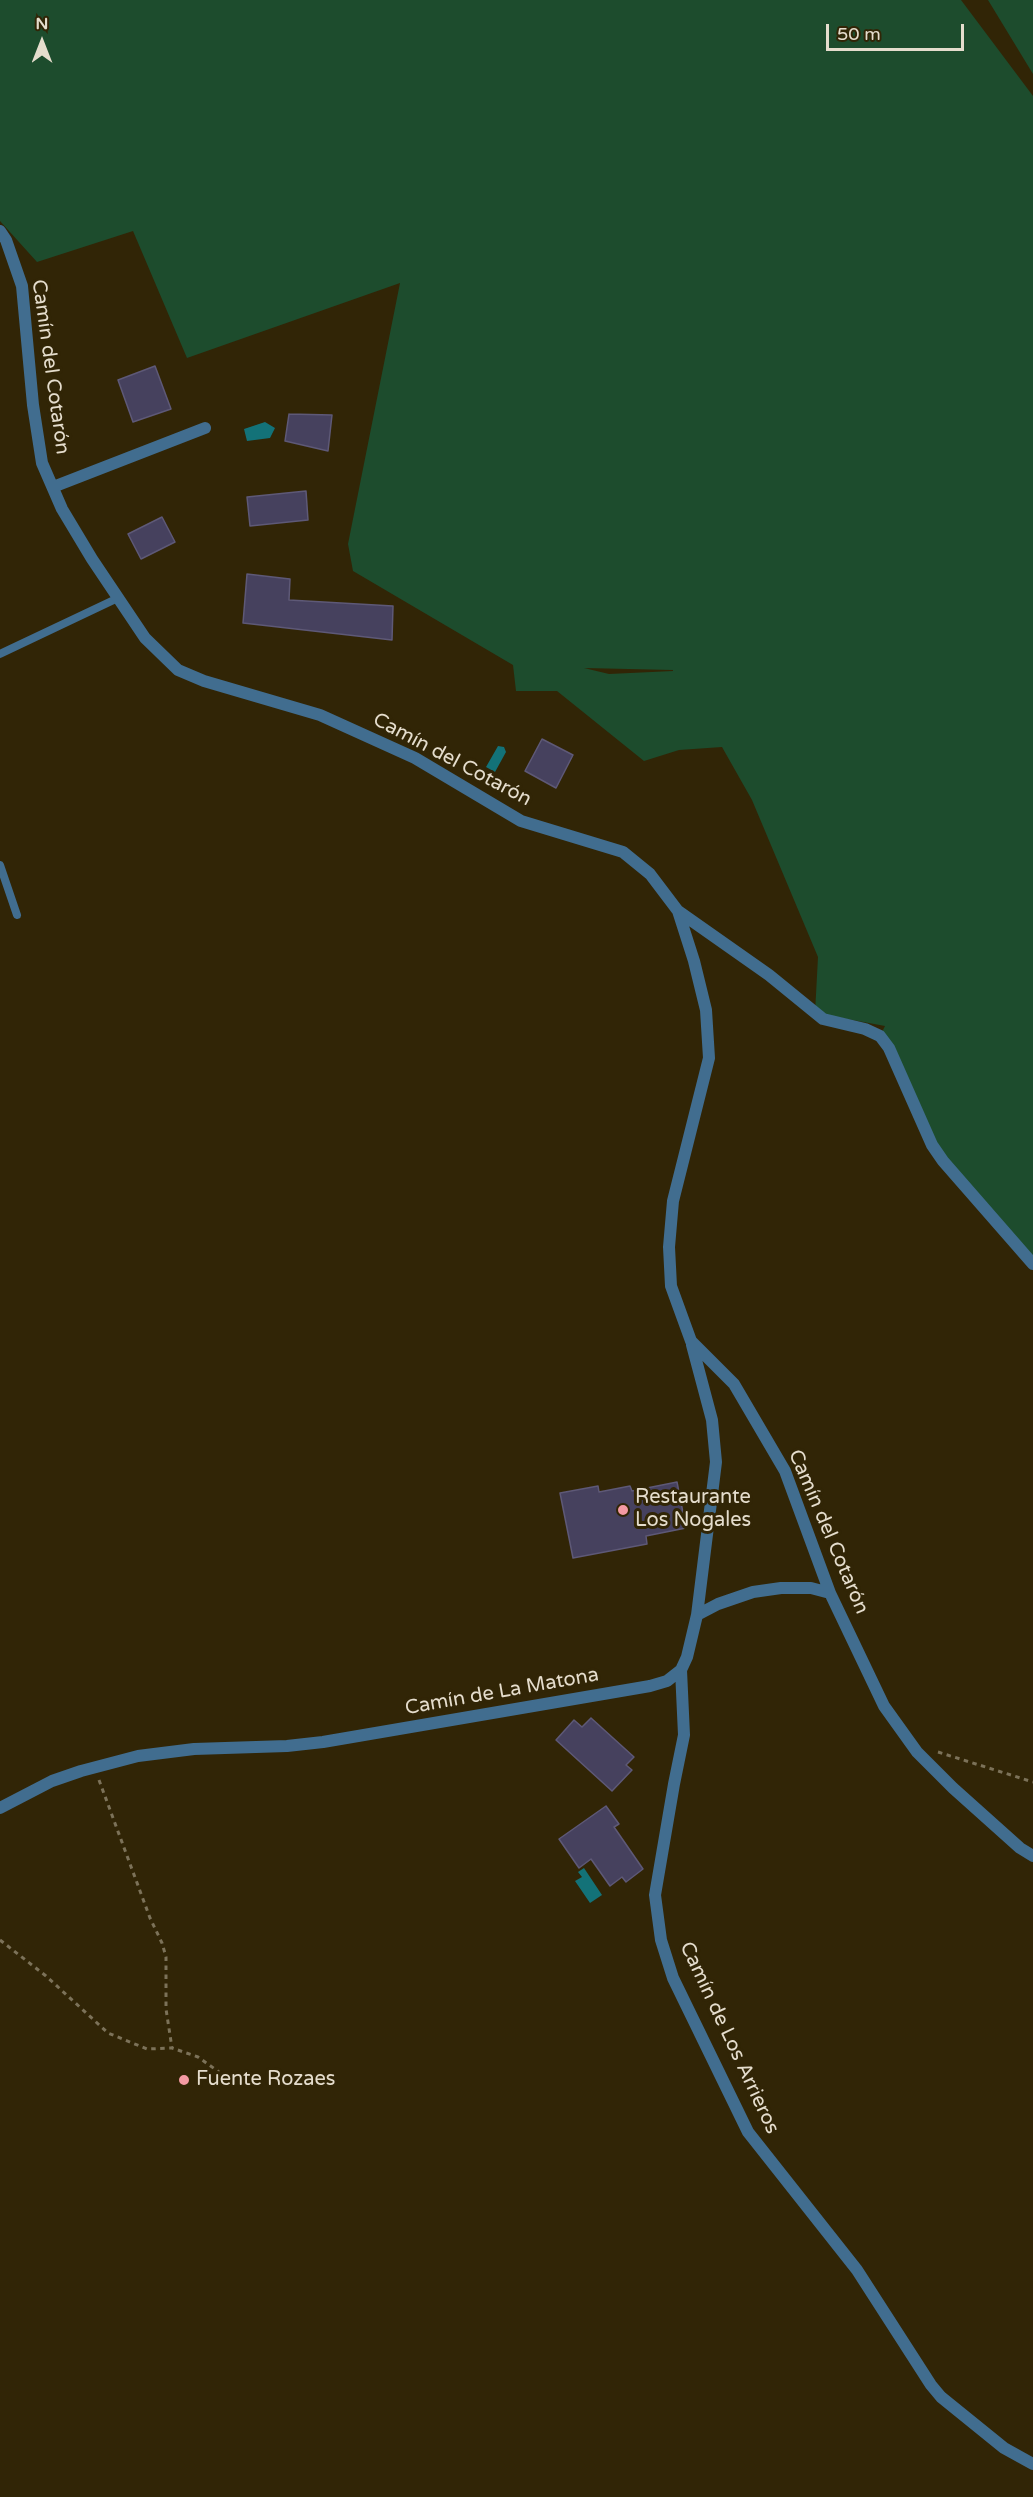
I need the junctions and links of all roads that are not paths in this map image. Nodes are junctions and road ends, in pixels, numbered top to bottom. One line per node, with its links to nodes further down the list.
1 (0, 231): 3 (street, Camín del Cotarón)
2 (204, 428): 3 (street)
3 (53, 487): 4 (street, Camín del Cotarón)
4 (118, 598): 5 (lane); 7 (street, Camín del Cotarón)
5 (0, 654)
6 (0, 866): 8 (lane)
7 (678, 911): 9 (street); 10 (street, Camín del Cotarón)
8 (17, 915)
9 (1033, 1264)
10 (691, 1341): 11 (street, Camín del Cotarón); 12 (street)
11 (830, 1593): 12 (street); 15 (street, Camín del Cotarón)
12 (697, 1615): 13 (street)
13 (681, 1670): 14 (street, Camín de La Matona); 16 (street, Camín de Los Arrieros)
14 (0, 1808)
15 (1033, 1856)
16 (1033, 2464)

